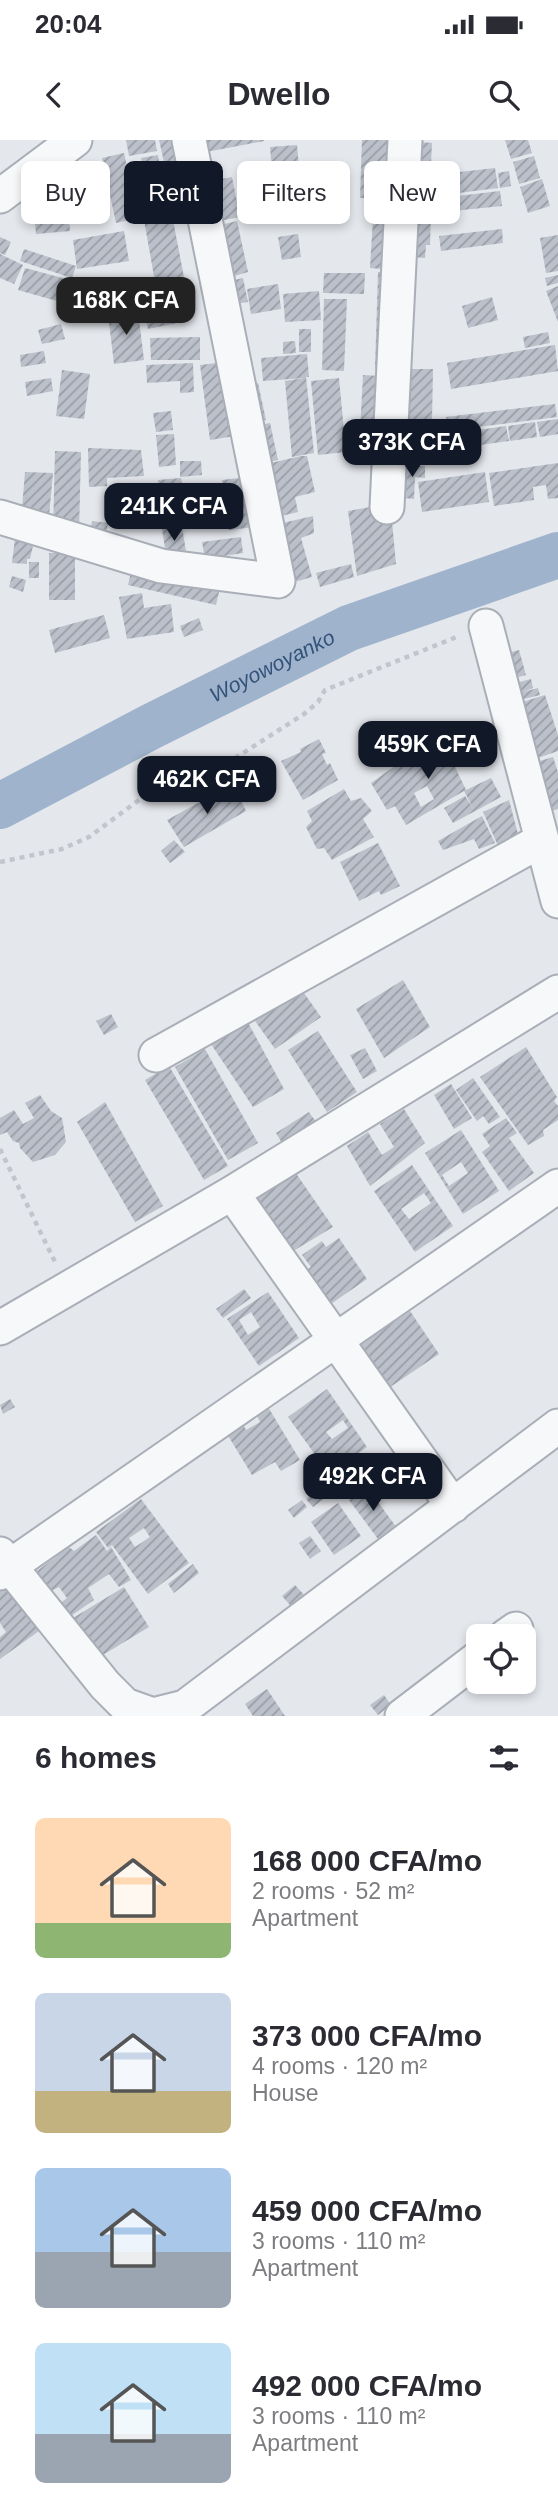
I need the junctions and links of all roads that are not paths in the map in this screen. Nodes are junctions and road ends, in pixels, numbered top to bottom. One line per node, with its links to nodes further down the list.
1 (75, 140): 4 (street)
2 (189, 140): 6 (street)
3 (405, 140): 5 (street)
4 (4, 189)
5 (387, 507)
6 (0, 517)
7 (486, 626): 8 (street)
8 (542, 840): 9 (street); 11 (street)
9 (558, 901)
10 (558, 992): 13 (street)
11 (156, 1055)
12 (558, 1186): 15 (street)
13 (232, 1193): 14 (street); 15 (street)
14 (0, 1328)
15 (335, 1341): 17 (street); 18 (street)
16 (558, 1426): 17 (street)
17 (453, 1506): 18 (street)
18 (3, 1565)
19 (466, 1667): 20 (street)
20 (402, 1716)

